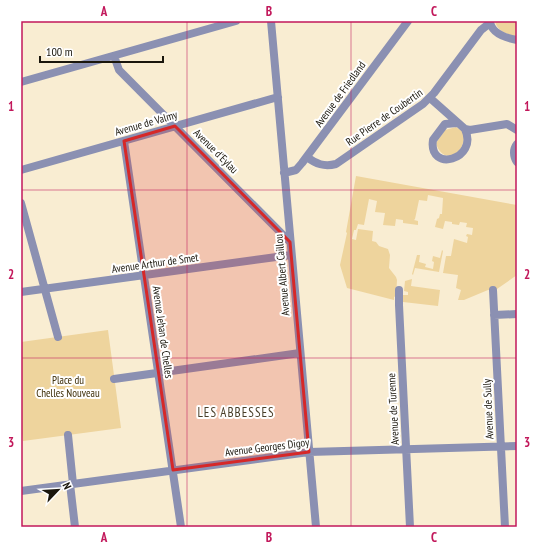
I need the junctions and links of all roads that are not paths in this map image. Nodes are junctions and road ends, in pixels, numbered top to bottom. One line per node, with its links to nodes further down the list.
1 (236, 21): 6 (street)
2 (271, 21): 8 (street, Avenue Albert Caillou)
3 (408, 21): 16 (street, Avenue de Friedland)
4 (490, 22): 5 (street, Rue Pierre de Coubertin); 9 (street, Rue Pierre de Coubertin)
5 (517, 40)
6 (114, 56): 7 (street); 11 (street, Avenue d'Eylau)
7 (21, 82)
8 (278, 97): 11 (street, Avenue de Valmy); 19 (street, Avenue Albert Caillou)
9 (430, 98): 10 (street); 16 (street, Rue Pierre de Coubertin)
10 (457, 123): 12 (street); 12 (street)
11 (175, 126): 14 (street, Avenue de Valmy); 21 (street, Avenue d'Eylau)
12 (465, 129): 13 (street)
13 (517, 130)
14 (124, 141): 18 (street, Avenue de Valmy); 23 (street, Avenue Jehan de Chelles)
15 (517, 144): 17 (street)
16 (307, 157): 19 (street, Avenue de Friedland)
17 (517, 162)
18 (21, 170)
19 (284, 173): 21 (street, Avenue Albert Caillou)
20 (21, 203): 24 (street)
21 (290, 242): 22 (street, Avenue Albert Caillou)
22 (292, 255): 23 (street, Avenue Arthur de Smet); 31 (street, Avenue Albert Caillou)
23 (144, 276): 24 (street, Avenue Arthur de Smet); 32 (street, Avenue Jehan de Chelles)
24 (45, 289): 27 (street, Avenue Arthur de Smet); 30 (street)
25 (399, 290): 37 (street, Avenue de Turenne)
26 (492, 290): 29 (street, Avenue de Sully)
27 (21, 292)
28 (517, 314): 29 (street)
29 (494, 315): 35 (street, Avenue de Sully)
30 (58, 337)
31 (300, 353): 32 (street); 38 (street, Avenue Albert Caillou)
32 (158, 373): 33 (street); 39 (street, Avenue Jehan de Chelles)
33 (114, 379)
34 (68, 435): 40 (street)
35 (501, 446): 36 (street, Avenue Georges Digoy); 37 (street, Avenue Georges Digoy); 46 (street, Avenue de Sully)
36 (517, 446)
37 (406, 449): 38 (street, Avenue Georges Digoy); 45 (street, Avenue de Turenne)
38 (309, 452): 39 (street, Avenue Georges Digoy); 44 (street, Avenue Albert Caillou)
39 (173, 470): 40 (street, Avenue Georges Digoy); 43 (street, Avenue Jehan de Chelles)
40 (72, 484): 41 (street, Avenue Georges Digoy); 42 (street)
41 (21, 491)
42 (75, 527)
43 (181, 527)
44 (316, 527)
45 (410, 527)
46 (505, 527)

